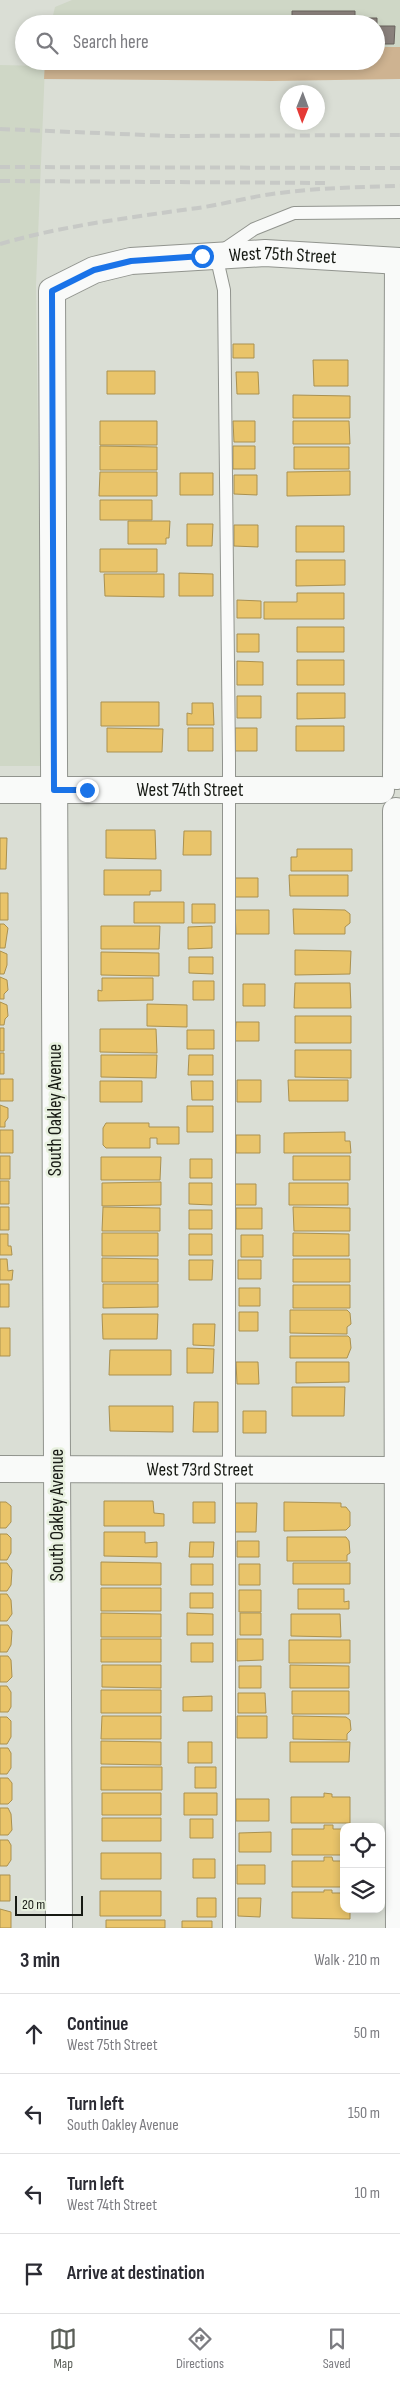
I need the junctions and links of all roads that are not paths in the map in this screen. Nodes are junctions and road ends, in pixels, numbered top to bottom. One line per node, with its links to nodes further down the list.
1 (400, 212): 2 (lane)
2 (216, 255): 3 (street, West 75th Street); 4 (street, West 75th Street); 8 (lane)
3 (399, 261): 5 (street)
4 (52, 291): 7 (street, South Oakley Avenue)
5 (392, 781): 8 (street, West 74th Street); 9 (street)
6 (0, 790): 7 (street, West 74th Street)
7 (54, 790): 8 (street, West 74th Street); 11 (street, South Oakley Avenue)
8 (229, 790): 12 (lane)
9 (398, 811): 13 (street)
10 (0, 1469): 11 (street, West 73rd Street)
11 (57, 1469): 12 (street, West 73rd Street); 14 (street, South Oakley Avenue)
12 (228, 1470): 13 (street, West 73rd Street); 15 (lane)
13 (399, 1470): 16 (street)
14 (59, 1928)
15 (229, 1928)
16 (399, 1928)

